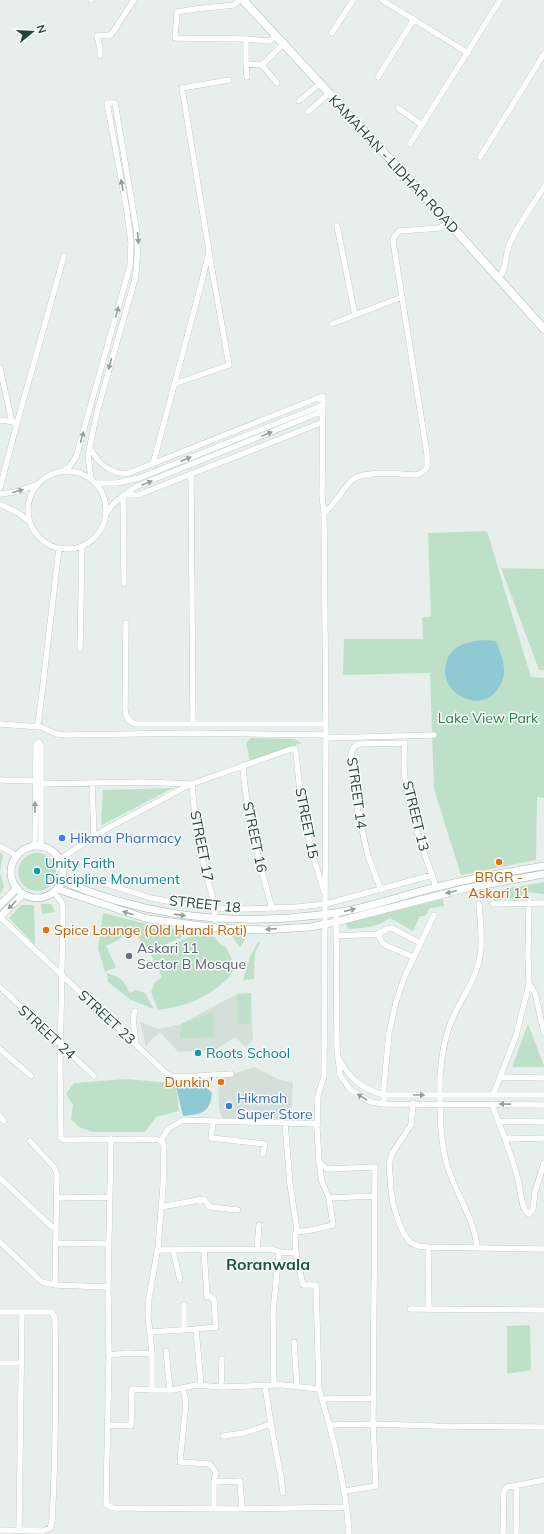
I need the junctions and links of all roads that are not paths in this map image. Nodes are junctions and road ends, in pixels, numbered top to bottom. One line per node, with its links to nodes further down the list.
1 (134, 0): 13 (street)
2 (241, 0): 8 (main road, KAMAHAN - LIDHAR ROAD); 9 (street)
3 (353, 0): 7 (street)
4 (382, 0): 6 (street)
5 (500, 0): 11 (street)
6 (414, 20): 11 (street); 17 (street)
7 (332, 33)
8 (275, 36): 9 (street); 10 (main road, KAMAHAN - LIDHAR ROAD)
9 (246, 39): 14 (street)
10 (283, 44): 15 (street); 20 (main road, KAMAHAN - LIDHAR ROAD)
11 (468, 53): 25 (street)
12 (544, 54): 27 (street)
13 (100, 56)
14 (246, 64): 15 (street); 16 (street)
15 (262, 65): 19 (street)
16 (247, 77)
17 (378, 77)
18 (228, 80): 31 (street)
19 (277, 83)
20 (319, 84): 21 (main road, KAMAHAN - LIDHAR ROAD); 22 (street)
21 (328, 94): 24 (street); 29 (main road, KAMAHAN - LIDHAR ROAD)
22 (299, 101)
23 (398, 108): 25 (street)
24 (308, 112)
25 (422, 125): 26 (street)
26 (410, 144)
27 (480, 157)
28 (544, 187): 33 (street)
29 (448, 222): 33 (main road, KAMAHAN - LIDHAR ROAD); 34 (street)
30 (337, 226): 35 (street)
31 (209, 251): 39 (street); 39 (street)
32 (64, 256): 42 (street)
33 (499, 278): 37 (main road, KAMAHAN - LIDHAR ROAD)
34 (402, 297): 35 (street); 56 (street)
35 (354, 315): 36 (street)
36 (332, 324)
37 (544, 329)
38 (0, 368): 42 (street)
39 (174, 384): 45 (street)
40 (323, 408): 43 (street); 45 (street); 49 (street, one-way to 40); 53 (street, one-way to 40)
41 (0, 420): 42 (street)
42 (15, 422): 51 (street)
43 (323, 422): 47 (street); 56 (street)
44 (90, 448): 45 (street); 46 (street, one-way to 44); 48 (street)
45 (153, 464)
46 (64, 471): 48 (street); 50 (street)
47 (191, 474): 53 (street); 64 (street)
48 (91, 478): 49 (street)
49 (96, 483): 57 (street)
50 (36, 485): 52 (street, one-way to 50); 58 (street)
51 (0, 487)
52 (0, 494)
53 (123, 495): 57 (street); 61 (street)
54 (0, 504): 55 (street); 58 (street)
55 (0, 508)
56 (324, 513): 66 (street)
57 (106, 514): 59 (street)
58 (30, 522): 60 (street)
59 (82, 546): 60 (street); 63 (street)
60 (59, 548): 67 (street)
61 (124, 584)
62 (126, 623): 64 (street)
63 (80, 649)
64 (192, 723): 66 (street)
65 (0, 724): 67 (street)
66 (326, 724): 69 (street)
67 (36, 727): 69 (street)
68 (434, 735): 69 (street)
69 (326, 737): 91 (street)
70 (405, 743): 83 (street, STREET 13); 88 (street, STREET 14)
71 (243, 765): 75 (street); 91 (street, STREET 15); 99 (street, STREET 16)
72 (0, 780): 73 (street)
73 (38, 782): 73 (street); 74 (street); 78 (street)
74 (92, 783): 75 (street); 76 (street)
75 (192, 784): 76 (street); 98 (street, STREET 17)
76 (94, 836): 80 (street)
77 (0, 846): 79 (street)
78 (38, 846): 79 (street); 80 (street)
79 (17, 856): 87 (street)
80 (60, 859): 85 (street)
81 (544, 866): 86 (street)
82 (544, 874): 105 (street, one-way to 105)
83 (432, 875): 86 (street, STREET 13); 88 (street, STREET 18)
84 (87, 878): 98 (street, STREET 18)
85 (62, 881): 89 (street); 104 (street, one-way to 104)
86 (436, 887): 100 (street, one-way to 86)
87 (17, 888): 90 (street); 97 (street)
88 (381, 890): 94 (street, STREET 18)
89 (55, 891): 90 (street); 106 (street, one-way to 89); 111 (street)
90 (23, 894): 103 (street, one-way to 103)
91 (326, 896): 94 (street)
92 (544, 902): 93 (street)
93 (529, 903): 96 (street); 112 (street)
94 (326, 904): 99 (street, STREET 18); 101 (street)
95 (479, 904): 126 (street)
96 (493, 904)
97 (0, 905)
98 (215, 908): 99 (street, STREET 18); 104 (street, STREET 17)
99 (272, 908)
100 (336, 913): 101 (street); 105 (street)
101 (325, 914): 104 (street); 106 (street)
102 (434, 915): 109 (street)
103 (0, 917): 111 (street, STREET 23)
104 (215, 919)
105 (336, 922): 106 (street); 108 (street)
106 (325, 924): 138 (street)
107 (378, 934): 108 (street); 109 (street); 110 (street)
108 (336, 936): 119 (street)
109 (420, 943): 110 (street)
110 (413, 957): 125 (street)
111 (61, 974): 116 (street); 117 (street, STREET 23)
112 (530, 984): 115 (street); 123 (street)
113 (0, 987): 116 (street, STREET 24)
114 (135, 1011): 117 (street)
115 (544, 1033)
116 (60, 1044): 122 (street, STREET 24); 140 (street)
117 (136, 1044): 120 (street, STREET 23)
118 (0, 1049): 121 (street)
119 (338, 1059): 125 (street); 130 (street, one-way to 119)
120 (231, 1074)
121 (31, 1076)
122 (94, 1076)
123 (500, 1077): 124 (street); 127 (street)
124 (544, 1078)
125 (384, 1095): 126 (street, one-way to 126); 130 (street)
126 (441, 1095): 127 (street); 131 (street)
127 (493, 1095): 128 (street)
128 (544, 1095)
129 (413, 1103): 130 (street); 131 (street); 160 (street)
130 (384, 1104)
131 (440, 1104): 132 (street); 161 (street)
132 (492, 1104): 133 (street, one-way to 132); 134 (street)
133 (544, 1105)
134 (498, 1121): 136 (street); 141 (street)
135 (213, 1122): 137 (street); 143 (street); 144 (street)
136 (544, 1122)
137 (285, 1123): 138 (street); 156 (street)
138 (317, 1124): 145 (street)
139 (544, 1138): 141 (street)
140 (111, 1139): 143 (street); 149 (street)
141 (505, 1139): 146 (street)
142 (30, 1141): 150 (street)
143 (161, 1141): 152 (street)
144 (263, 1154)
145 (319, 1162): 148 (street); 151 (street)
146 (544, 1163)
147 (0, 1178): 155 (street)
148 (375, 1196): 151 (street); 197 (street)
149 (110, 1197): 150 (street); 159 (street)
150 (57, 1198): 155 (street)
151 (329, 1198): 156 (street)
152 (161, 1207): 153 (street); 164 (street)
153 (238, 1210)
154 (259, 1225): 162 (street)
155 (56, 1228): 158 (street)
156 (296, 1232): 168 (street)
157 (0, 1242): 170 (street)
158 (56, 1243): 159 (street); 170 (street)
159 (109, 1244): 171 (street)
160 (428, 1247): 161 (street); 174 (street)
161 (477, 1247): 163 (street)
162 (257, 1249): 166 (street); 167 (street)
163 (544, 1249)
164 (157, 1250): 165 (street); 180 (street)
165 (173, 1250): 166 (street); 169 (street)
166 (204, 1250): 179 (street)
167 (279, 1252): 168 (street); 188 (street)
168 (296, 1253): 194 (street)
169 (180, 1280)
170 (55, 1285): 171 (street)
171 (108, 1287): 184 (street)
172 (184, 1305): 178 (street)
173 (410, 1309): 174 (street)
174 (429, 1309): 175 (street)
175 (544, 1310)
176 (0, 1312): 177 (street)
177 (22, 1312): 187 (street); 214 (street)
178 (184, 1330): 179 (street); 180 (street)
179 (196, 1330): 189 (street)
180 (150, 1332): 183 (street)
181 (294, 1342): 192 (street)
182 (166, 1351): 196 (street)
183 (152, 1354): 184 (street); 195 (street)
184 (109, 1355): 201 (street)
185 (222, 1359): 190 (street)
186 (0, 1363): 187 (street)
187 (21, 1363): 214 (street)
188 (274, 1384): 191 (street); 192 (street)
189 (201, 1385): 190 (street); 193 (street)
190 (221, 1386): 191 (street)
191 (265, 1386): 199 (street)
192 (297, 1386): 194 (street)
193 (183, 1388): 196 (street); 206 (street)
194 (320, 1388): 198 (street)
195 (152, 1390): 196 (street); 201 (street)
196 (170, 1390)
197 (373, 1398): 198 (street); 200 (street)
198 (322, 1399): 202 (street)
199 (271, 1424): 204 (street); 209 (street)
200 (373, 1424): 202 (street); 203 (street); 208 (street)
201 (108, 1425): 211 (street)
202 (330, 1425): 208 (street)
203 (544, 1427)
204 (222, 1436)
205 (544, 1480): 207 (street)
206 (214, 1482): 211 (street); 212 (street)
207 (517, 1485): 216 (street); 217 (street)
208 (345, 1491): 210 (street)
209 (283, 1493)
210 (347, 1507): 212 (street); 215 (street)
211 (214, 1509): 212 (street)
212 (242, 1509)
213 (0, 1530): 214 (street)
214 (19, 1530)
215 (349, 1534)
216 (503, 1534)
217 (516, 1534)

